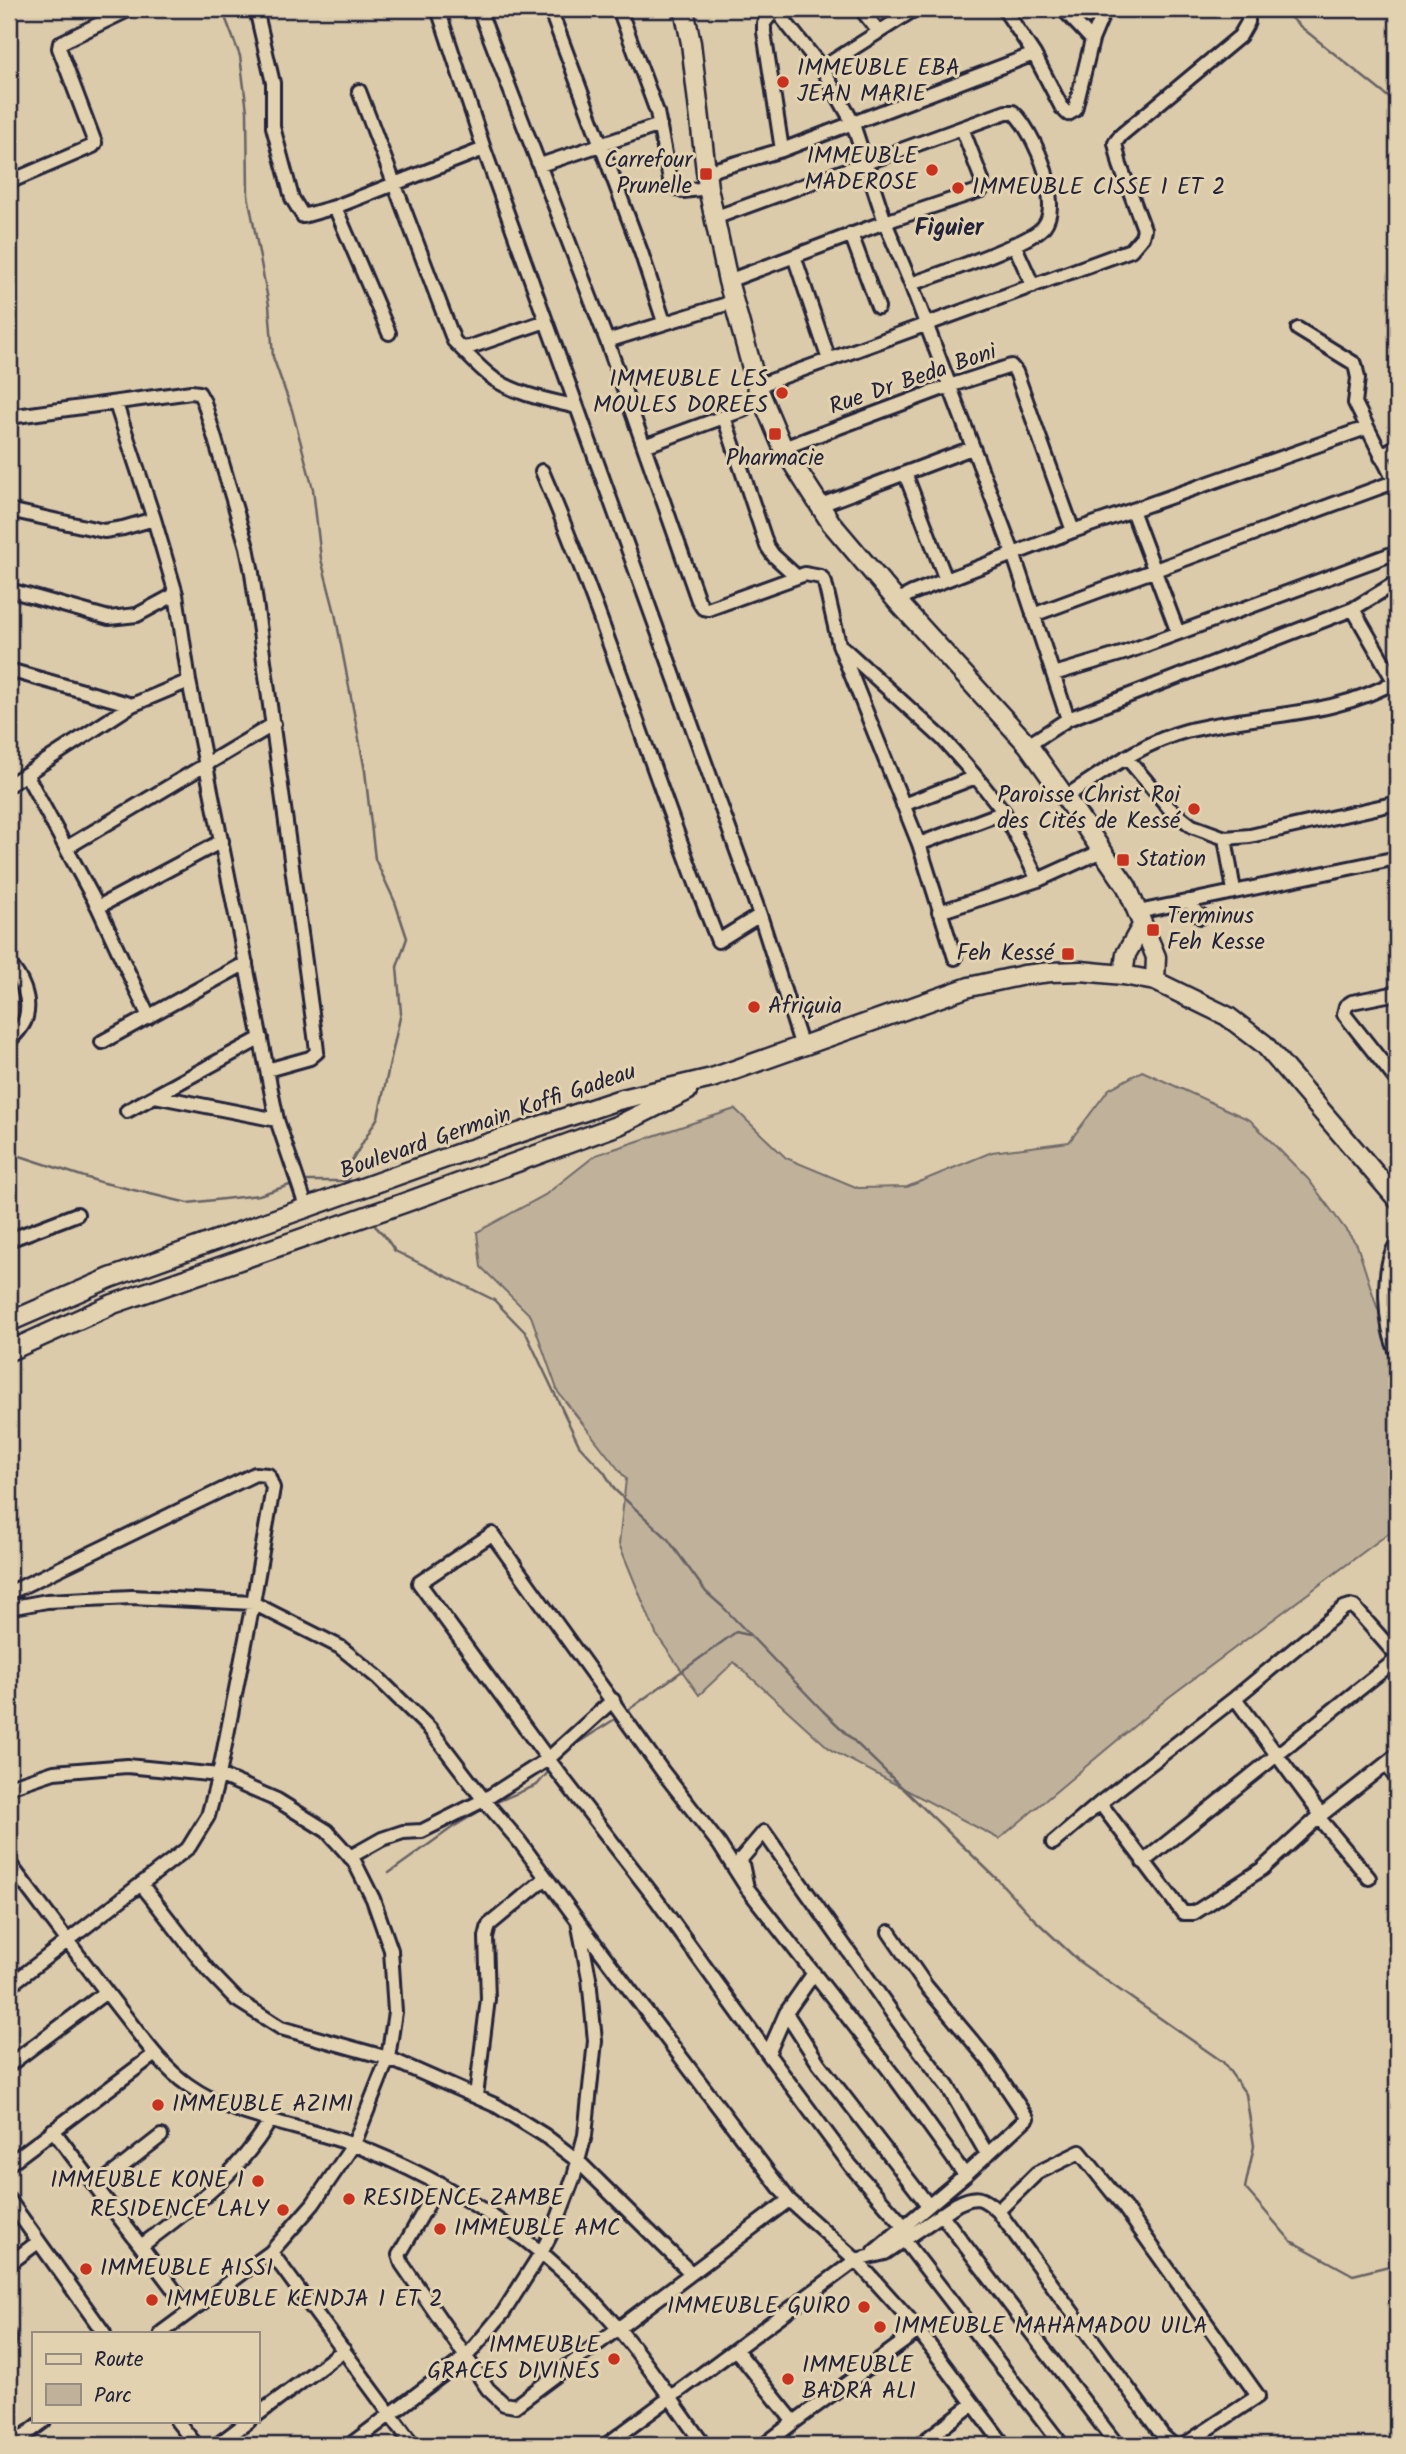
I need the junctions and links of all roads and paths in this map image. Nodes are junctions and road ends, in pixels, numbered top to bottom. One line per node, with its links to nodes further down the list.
1 (130, 9): 29 (street)
2 (256, 9): 31 (street)
3 (438, 9): 24 (street)
4 (479, 9): 27 (street)
5 (550, 9): 23 (street)
6 (619, 9): 21 (street)
7 (684, 9): 28 (main road)
8 (775, 9): 18 (street); 25 (street)
9 (861, 9): 15 (street)
10 (915, 9): 15 (street)
11 (1004, 9): 17 (street)
12 (1063, 9): 16 (street)
13 (1105, 9): 16 (street)
14 (1248, 9): 39 (street)
15 (879, 32): 18 (street)
16 (1092, 40): 17 (street)
17 (1034, 54): 20 (street)
18 (822, 68): 20 (street)
19 (359, 92): 30 (street)
20 (852, 121): 25 (street); 26 (street)
21 (660, 125): 23 (street); 28 (street)
22 (962, 128): 26 (street); 33 (street); 35 (street)
23 (600, 144): 27 (street); 43 (street)
24 (484, 149): 30 (street); 42 (street)
25 (782, 150): 28 (street)
26 (866, 163): 32 (street); 33 (street)
27 (540, 164): 47 (street)
28 (707, 180): 32 (main road)
29 (9, 182)
30 (395, 184): 31 (street); 48 (street)
31 (335, 207): 46 (street)
32 (715, 218): 37 (main road)
33 (884, 222): 34 (street); 38 (street)
34 (851, 234): 36 (street); 41 (street)
35 (1014, 244): 38 (street); 39 (street)
36 (793, 256): 37 (street); 49 (street)
37 (728, 281): 40 (main road)
38 (911, 284): 44 (street)
39 (1032, 286): 44 (street)
40 (733, 302): 43 (street); 50 (main road)
41 (878, 307)
42 (546, 321): 48 (street); 53 (street)
43 (664, 322): 47 (street)
44 (926, 326): 49 (street); 51 (street)
45 (1298, 329): 57 (street)
46 (389, 333)
47 (607, 341): 59 (street)
48 (461, 348): 53 (street)
49 (829, 360): 50 (street)
50 (757, 386): 60 (main road)
51 (949, 386): 60 (street, Rue Dr Beda Boni); 61 (street); 70 (street, Rue Dr Beda Boni)
52 (116, 404): 55 (street); 69 (street); 90 (street)
53 (577, 407): 112 (street)
54 (743, 410): 56 (street)
55 (9, 417)
56 (724, 417): 59 (street); 74 (street)
57 (1366, 428): 62 (street); 68 (street)
58 (1397, 445): 62 (street)
59 (644, 446): 74 (street)
60 (783, 448): 66 (main road)
61 (972, 448): 64 (street); 72 (street)
62 (1381, 457): 65 (street)
63 (542, 471): 112 (street)
64 (905, 472): 66 (street); 75 (street)
65 (1396, 484): 73 (street)
66 (818, 506): 79 (main road)
67 (9, 509): 69 (street)
68 (1132, 510): 70 (street); 73 (street)
69 (154, 519): 78 (street)
70 (1073, 531): 72 (street)
71 (1397, 552): 82 (street)
72 (1013, 553): 75 (street); 81 (street)
73 (1156, 570): 81 (street); 82 (street)
74 (796, 576): 83 (street)
75 (946, 580): 79 (street)
76 (1397, 582): 80 (street)
77 (9, 590): 78 (street)
78 (176, 594): 86 (street)
79 (897, 601): 91 (main road)
80 (1353, 609): 87 (street); 89 (street)
81 (1033, 615): 85 (street)
82 (1178, 633): 85 (street)
83 (839, 644): 95 (street); 99 (street)
84 (9, 670): 88 (street)
85 (1054, 674): 89 (street)
86 (189, 681): 88 (street); 93 (street)
87 (1396, 682): 92 (street)
88 (132, 705): 94 (street)
89 (1068, 719): 91 (street)
90 (274, 724): 93 (street); 126 (street)
91 (1028, 745): 97 (main road)
92 (1126, 757): 97 (street); 101 (street)
93 (207, 764): 102 (street); 104 (street)
94 (26, 774): 96 (street); 104 (street)
95 (976, 777): 99 (street); 100 (street)
96 (9, 785)
97 (1065, 797): 105 (main road)
98 (1397, 803): 101 (street)
99 (903, 805): 103 (street)
100 (1004, 812): 103 (street); 107 (street)
101 (1225, 838): 108 (street)
102 (222, 841): 110 (street); 116 (street)
103 (919, 844): 111 (street)
104 (66, 848): 110 (street)
105 (1102, 851): 107 (street); 114 (main road)
106 (1397, 858): 108 (street)
107 (1038, 880): 111 (street)
108 (1231, 896): 109 (street)
109 (1189, 901): 113 (street); 114 (street)
110 (98, 907): 121 (street)
111 (939, 912): 115 (street)
112 (760, 915): 125 (street)
113 (1201, 917)
114 (1140, 919): 118 (main road); 119 (main road)
115 (955, 958)
116 (246, 963): 121 (street); 122 (street)
117 (9, 964): 123 (street)
118 (1123, 975): 119 (main road); 125 (main road)
119 (1155, 981): 132 (main road)
120 (1397, 993): 128 (street)
121 (149, 1017): 124 (street)
122 (261, 1038): 126 (street); 129 (street)
123 (9, 1041)
124 (103, 1042)
125 (802, 1047): 127 (main road)
126 (267, 1070): 131 (street)
127 (712, 1078): 133 (main road, Boulevard Germain Koffi Gadeau); 138 (main road, Boulevard Germain Koffi Gadeau)
128 (1397, 1081)
129 (155, 1096): 130 (street); 131 (street)
130 (127, 1111)
131 (277, 1120): 133 (street)
132 (1397, 1199)
133 (307, 1209): 137 (main road, Boulevard Germain Koffi Gadeau)
134 (77, 1214): 135 (street)
135 (9, 1240)
136 (1397, 1244): 139 (street)
137 (9, 1322)
138 (9, 1351)
139 (1397, 1352)
140 (9, 1593): 141 (street)
141 (253, 1603): 142 (street); 150 (street); 153 (street)
142 (9, 1608)
143 (1397, 1658): 144 (street); 146 (street)
144 (1236, 1698): 146 (street); 154 (street)
145 (613, 1700): 148 (street); 148 (street); 163 (street)
146 (1278, 1755): 155 (street); 158 (street)
147 (1397, 1755): 149 (street)
148 (548, 1759): 153 (street); 172 (street)
149 (1386, 1764): 151 (street); 155 (street)
150 (219, 1775): 152 (street); 157 (street); 162 (street)
151 (1397, 1779)
152 (9, 1787)
153 (484, 1800): 157 (street); 160 (street)
154 (1100, 1802): 156 (street); 158 (street)
155 (1320, 1817): 158 (street); 161 (street)
156 (1053, 1843)
157 (350, 1857): 173 (street)
158 (1143, 1862)
159 (9, 1863): 166 (street)
160 (546, 1878): 164 (street); 175 (street)
161 (1369, 1878)
162 (141, 1884): 166 (street); 173 (street)
163 (747, 1888): 167 (street); 180 (street)
164 (578, 1921): 181 (street); 187 (street)
165 (889, 1932): 180 (street)
166 (66, 1942): 168 (street); 169 (street)
167 (814, 1973): 170 (street); 183 (street)
168 (9, 1986)
169 (106, 1992): 171 (street); 174 (street)
170 (786, 2013): 172 (street); 188 (street)
171 (155, 2054): 176 (street); 177 (street)
172 (768, 2054): 191 (street)
173 (388, 2059): 175 (street); 179 (street)
174 (9, 2065)
175 (475, 2096): 181 (street)
176 (271, 2119): 179 (street); 193 (street)
177 (53, 2130): 182 (street); 185 (street)
178 (161, 2136): 185 (street)
179 (354, 2144): 184 (street); 194 (street)
180 (987, 2154): 183 (street)
181 (578, 2161): 195 (street); 198 (street)
182 (9, 2164)
183 (965, 2175): 188 (street)
184 (440, 2183): 195 (street); 208 (street)
185 (97, 2186): 193 (street)
186 (9, 2200): 192 (street)
187 (789, 2200): 196 (street); 198 (street)
188 (928, 2205): 191 (street)
189 (998, 2211): 190 (street); 217 (street); 230 (street)
190 (941, 2214): 191 (street); 229 (street)
191 (904, 2233): 196 (street); 228 (street)
192 (38, 2242): 197 (street); 202 (street)
193 (141, 2246): 199 (street)
194 (271, 2252): 199 (street); 206 (street)
195 (541, 2252): 200 (street); 208 (street)
196 (856, 2260): 201 (street); 207 (street)
197 (9, 2264)
198 (691, 2273): 200 (street)
199 (190, 2311): 203 (street)
200 (617, 2327): 208 (street); 209 (street)
201 (918, 2331): 210 (street); 216 (street)
202 (103, 2332)
203 (162, 2332)
204 (9, 2336): 205 (street)
205 (9, 2342)
206 (344, 2350): 211 (street); 212 (street)
207 (736, 2350): 209 (street); 216 (street)
208 (466, 2357): 212 (street)
209 (670, 2399): 223 (street); 224 (street)
210 (973, 2404): 226 (street); 227 (street)
211 (259, 2414)
212 (391, 2415): 221 (street); 222 (street)
213 (43, 2422): 218 (street)
214 (178, 2422): 219 (street)
215 (248, 2422): 220 (street)
216 (794, 2422): 225 (street)
217 (1167, 2442)
218 (12, 2445)
219 (196, 2445)
220 (217, 2445)
221 (350, 2445)
222 (413, 2445)
223 (606, 2445)
224 (704, 2445)
225 (764, 2445)
226 (919, 2445)
227 (1004, 2445)
228 (1062, 2445)
229 (1117, 2445)
230 (1184, 2445)

